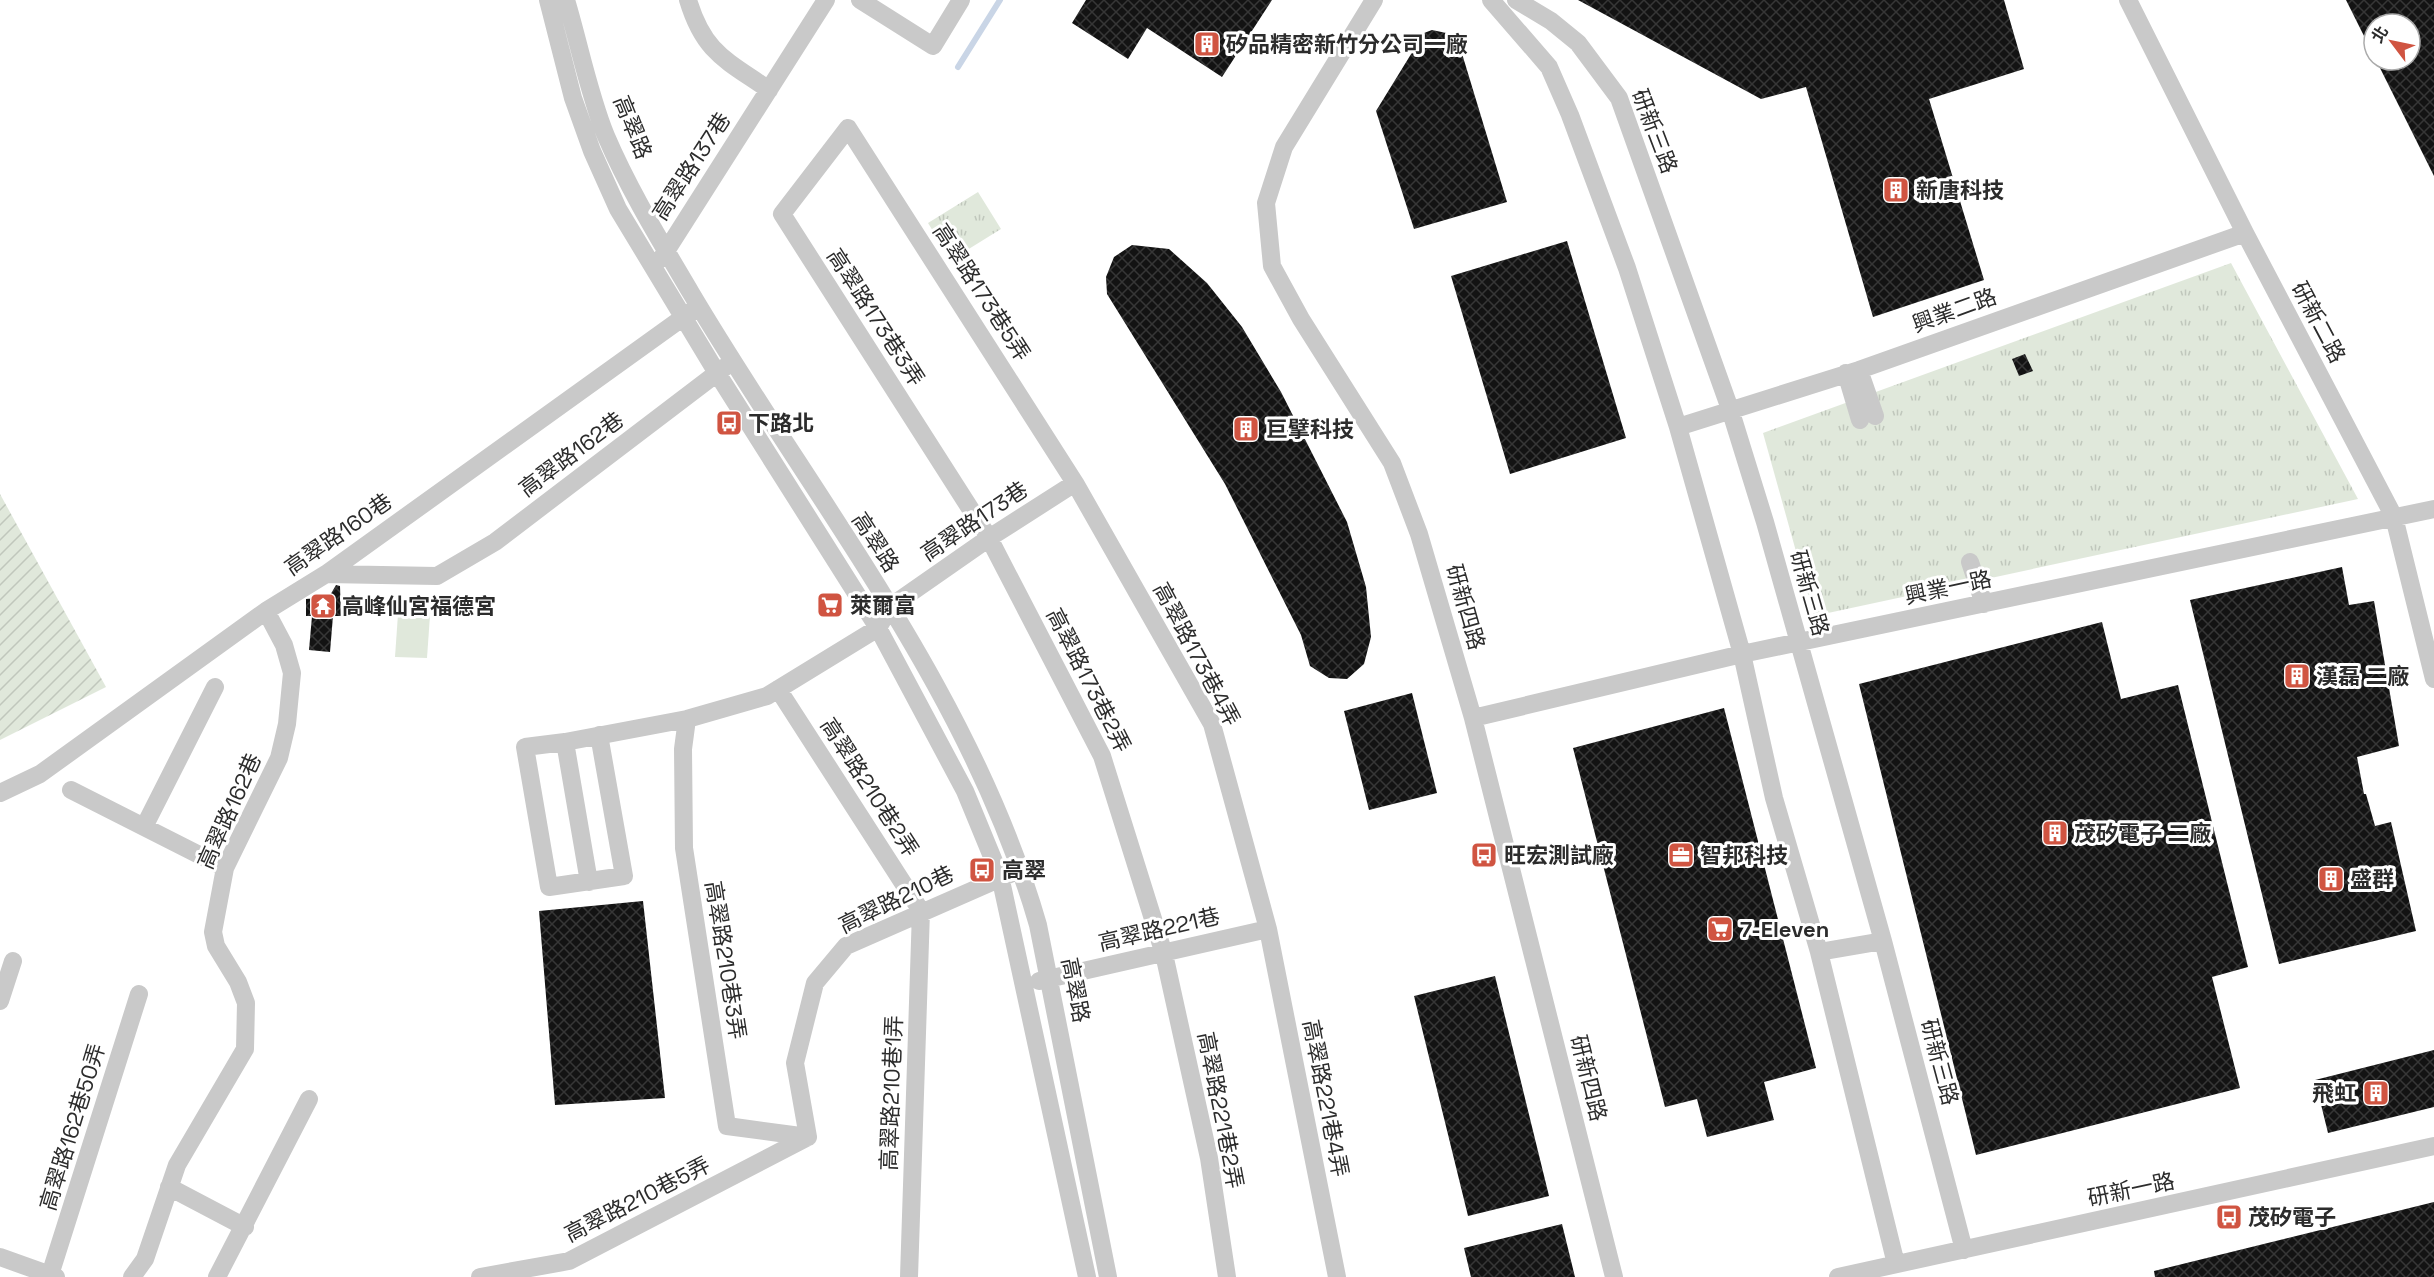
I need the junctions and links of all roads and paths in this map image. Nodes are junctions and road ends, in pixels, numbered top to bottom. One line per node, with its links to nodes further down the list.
1 (548, 0): 16 (street, 高翠路)
2 (566, 0): 15 (street, 高翠路)
3 (704, 0): 11 (street)
4 (826, 0): 12 (street, 高翠路137巷)
5 (860, 0): 6 (street)
6 (961, 0)
7 (1374, 0): 40 (street, 研新四路)
8 (1491, 0): 24 (street)
9 (1516, 0): 22 (street, 研新三路)
10 (2128, 0): 14 (street, 研新二路)
11 (690, 9): 12 (street)
12 (769, 90): 15 (street, 高翠路137巷)
13 (848, 128): 25 (street, 高翠路173巷5弄); 28 (street, 高翠路173巷3弄)
14 (2245, 233): 20 (street, 興業二路); 27 (street, 研新二路)
15 (666, 251): 16 (street, 高翠路137巷); 17 (street, 高翠路)
16 (654, 269): 18 (street, 高翠路)
17 (699, 306): 18 (street, 高翠路160巷); 19 (street, 高翠路)
18 (683, 317): 21 (street, 高翠路); 30 (street, 高翠路160巷)
19 (732, 362): 21 (street, 高翠路162巷); 32 (street, 高翠路)
20 (1852, 372): 22 (street, 興業二路); 23 (street)
21 (717, 374): 30 (street, 高翠路162巷); 34 (street, 高翠路)
22 (1730, 409): 24 (street, 興業二路); 35 (street, 研新三路)
23 (1868, 418)
24 (1678, 427): 36 (street)
25 (1076, 483): 28 (street, 高翠路173巷); 52 (street, 高翠路173巷4弄)
26 (2434, 509): 27 (street, 興業一路)
27 (2394, 517): 31 (street, 興業一路); 37 (street, 研新二路)
28 (989, 538): 32 (street, 高翠路173巷); 55 (street, 高翠路173巷2弄)
29 (1970, 562): 31 (street)
30 (326, 574): 33 (street, 高翠路160巷)
31 (1984, 604): 35 (street, 興業一路)
32 (890, 607): 34 (street, 高翠路173巷); 48 (street, 高翠路)
33 (266, 611): 45 (street, 高翠路160巷); 47 (street, 高翠路162巷)
34 (878, 628): 39 (street); 49 (street, 高翠路)
35 (1799, 642): 36 (street, 興業一路); 53 (street, 研新三路)
36 (1742, 654): 40 (street, 興業一路); 54 (street)
37 (2434, 679)
38 (215, 687): 46 (street)
39 (778, 689): 41 (street); 51 (street, 高翠路210巷2弄)
40 (1473, 718): 78 (street, 研新四路)
41 (687, 719): 42 (street); 62 (street, 高翠路210巷3弄)
42 (599, 735): 43 (street); 50 (street)
43 (565, 742): 50 (street); 50 (street)
44 (70, 790): 46 (street)
45 (0, 793)
46 (144, 827): 47 (street)
47 (225, 868): 64 (street, 高翠路162巷)
48 (1023, 871): 49 (street, 高翠路210巷); 57 (street, 高翠路)
49 (1000, 876): 51 (street, 高翠路210巷); 58 (street, 高翠路)
50 (589, 882)
51 (921, 911): 62 (street, 高翠路210巷); 73 (street, 高翠路210巷1弄)
52 (1268, 929): 55 (street, 高翠路221巷); 77 (street, 高翠路221巷4弄)
53 (1883, 941): 54 (street); 66 (street, 研新三路)
54 (1819, 952): 68 (street)
55 (1164, 954): 57 (street, 高翠路221巷); 76 (street, 高翠路221巷2弄)
56 (13, 961): 60 (street)
57 (1049, 978): 58 (street, 高翠路221巷); 75 (street, 高翠路)
58 (1024, 984): 74 (street, 高翠路)
59 (139, 994): 69 (street, 高翠路162巷50弄)
60 (0, 1001)
61 (309, 1099): 65 (street)
62 (808, 1137): 72 (street, 高翠路210巷5弄)
63 (2434, 1146): 66 (street, 研新一路)
64 (169, 1187): 65 (street); 70 (street, 高翠路162巷)
65 (245, 1227): 71 (street)
66 (1964, 1250): 68 (street, 研新一路)
67 (0, 1257): 69 (street)
68 (1896, 1264): 79 (street, 研新一路)
69 (53, 1276)
70 (132, 1277)
71 (217, 1277)
72 (480, 1277)
73 (909, 1277)
74 (1087, 1277)
75 (1108, 1277)
76 (1227, 1277)
77 (1337, 1277)
78 (1614, 1277)
79 (1838, 1277)

